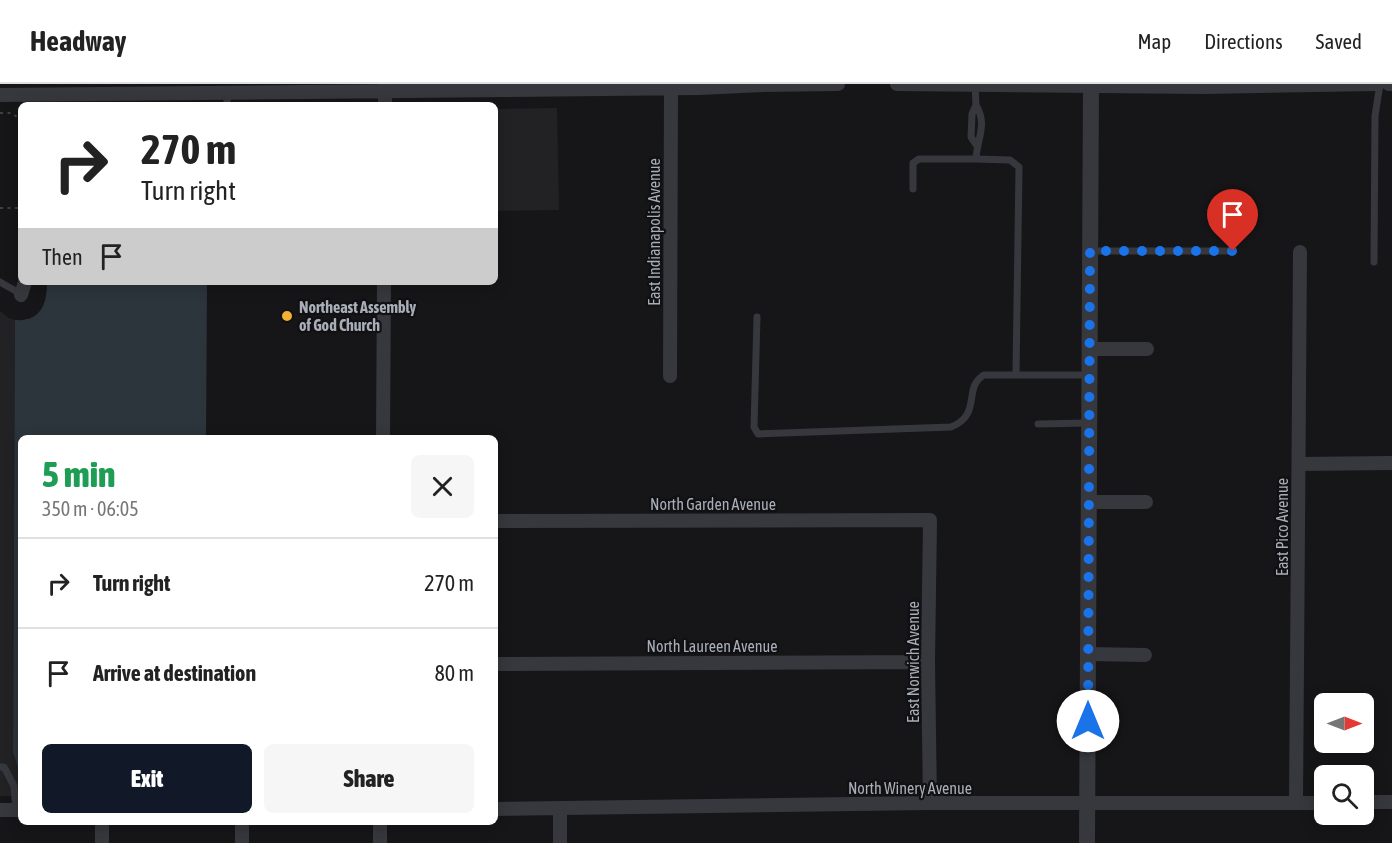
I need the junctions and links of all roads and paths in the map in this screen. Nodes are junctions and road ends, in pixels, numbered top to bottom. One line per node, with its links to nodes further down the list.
1 (807, 84): 2 (street); 9 (street)
2 (838, 84)
3 (897, 84): 6 (street)
4 (1091, 84): 6 (street); 7 (street); 20 (street)
5 (1379, 84): 7 (street); 23 (lane)
6 (975, 85): 16 (lane)
7 (1204, 85)
8 (210, 88): 12 (street); 13 (street)
9 (671, 88): 10 (street); 32 (street, East Indianapolis Avenue)
10 (385, 93): 12 (street)
11 (0, 95): 13 (street)
12 (227, 99)
13 (32, 100)
14 (0, 112): 15 (path)
15 (18, 118)
16 (976, 159): 17 (lane); 30 (lane)
17 (913, 189)
18 (0, 208): 19 (path)
19 (18, 208)
20 (1090, 251): 21 (lane); 28 (street)
21 (1233, 251)
22 (1300, 252): 37 (street, East Pico Avenue)
23 (1374, 262)
24 (0, 282): 26 (lane)
25 (384, 285): 35 (street)
26 (23, 288)
27 (757, 317): 30 (lane)
28 (1090, 349): 29 (street); 31 (street)
29 (1147, 349)
30 (1016, 374): 31 (lane)
31 (1090, 375): 33 (street)
32 (670, 376)
33 (1089, 423): 34 (lane); 38 (street)
34 (1038, 424)
35 (383, 435)
36 (1392, 463): 37 (street)
37 (1299, 464): 50 (street, East Pico Avenue)
38 (1089, 502): 39 (street); 42 (street)
39 (1146, 502)
40 (930, 520): 41 (street, North Garden Avenue); 44 (street, East Norwich Avenue)
41 (498, 521)
42 (1088, 654): 43 (street); 52 (street)
43 (1145, 655)
44 (928, 662): 45 (street, North Laureen Avenue); 49 (street, East Norwich Avenue)
45 (498, 664)
46 (0, 767): 56 (lane)
47 (1374, 802): 48 (street)
48 (1392, 802)
49 (930, 803): 52 (street, North Winery Avenue); 53 (street, North Winery Avenue)
50 (1296, 803): 51 (street, North Winery Avenue); 52 (street, North Winery Avenue)
51 (1314, 803)
52 (1087, 804): 64 (street)
53 (560, 808): 54 (street, North Winery Avenue); 63 (street)
54 (498, 809)
55 (0, 810): 56 (street)
56 (18, 810)
57 (102, 825): 60 (street)
58 (242, 825): 61 (street)
59 (380, 825): 62 (street)
60 (102, 843)
61 (242, 843)
62 (380, 843)
63 (560, 843)
64 (1087, 843)

